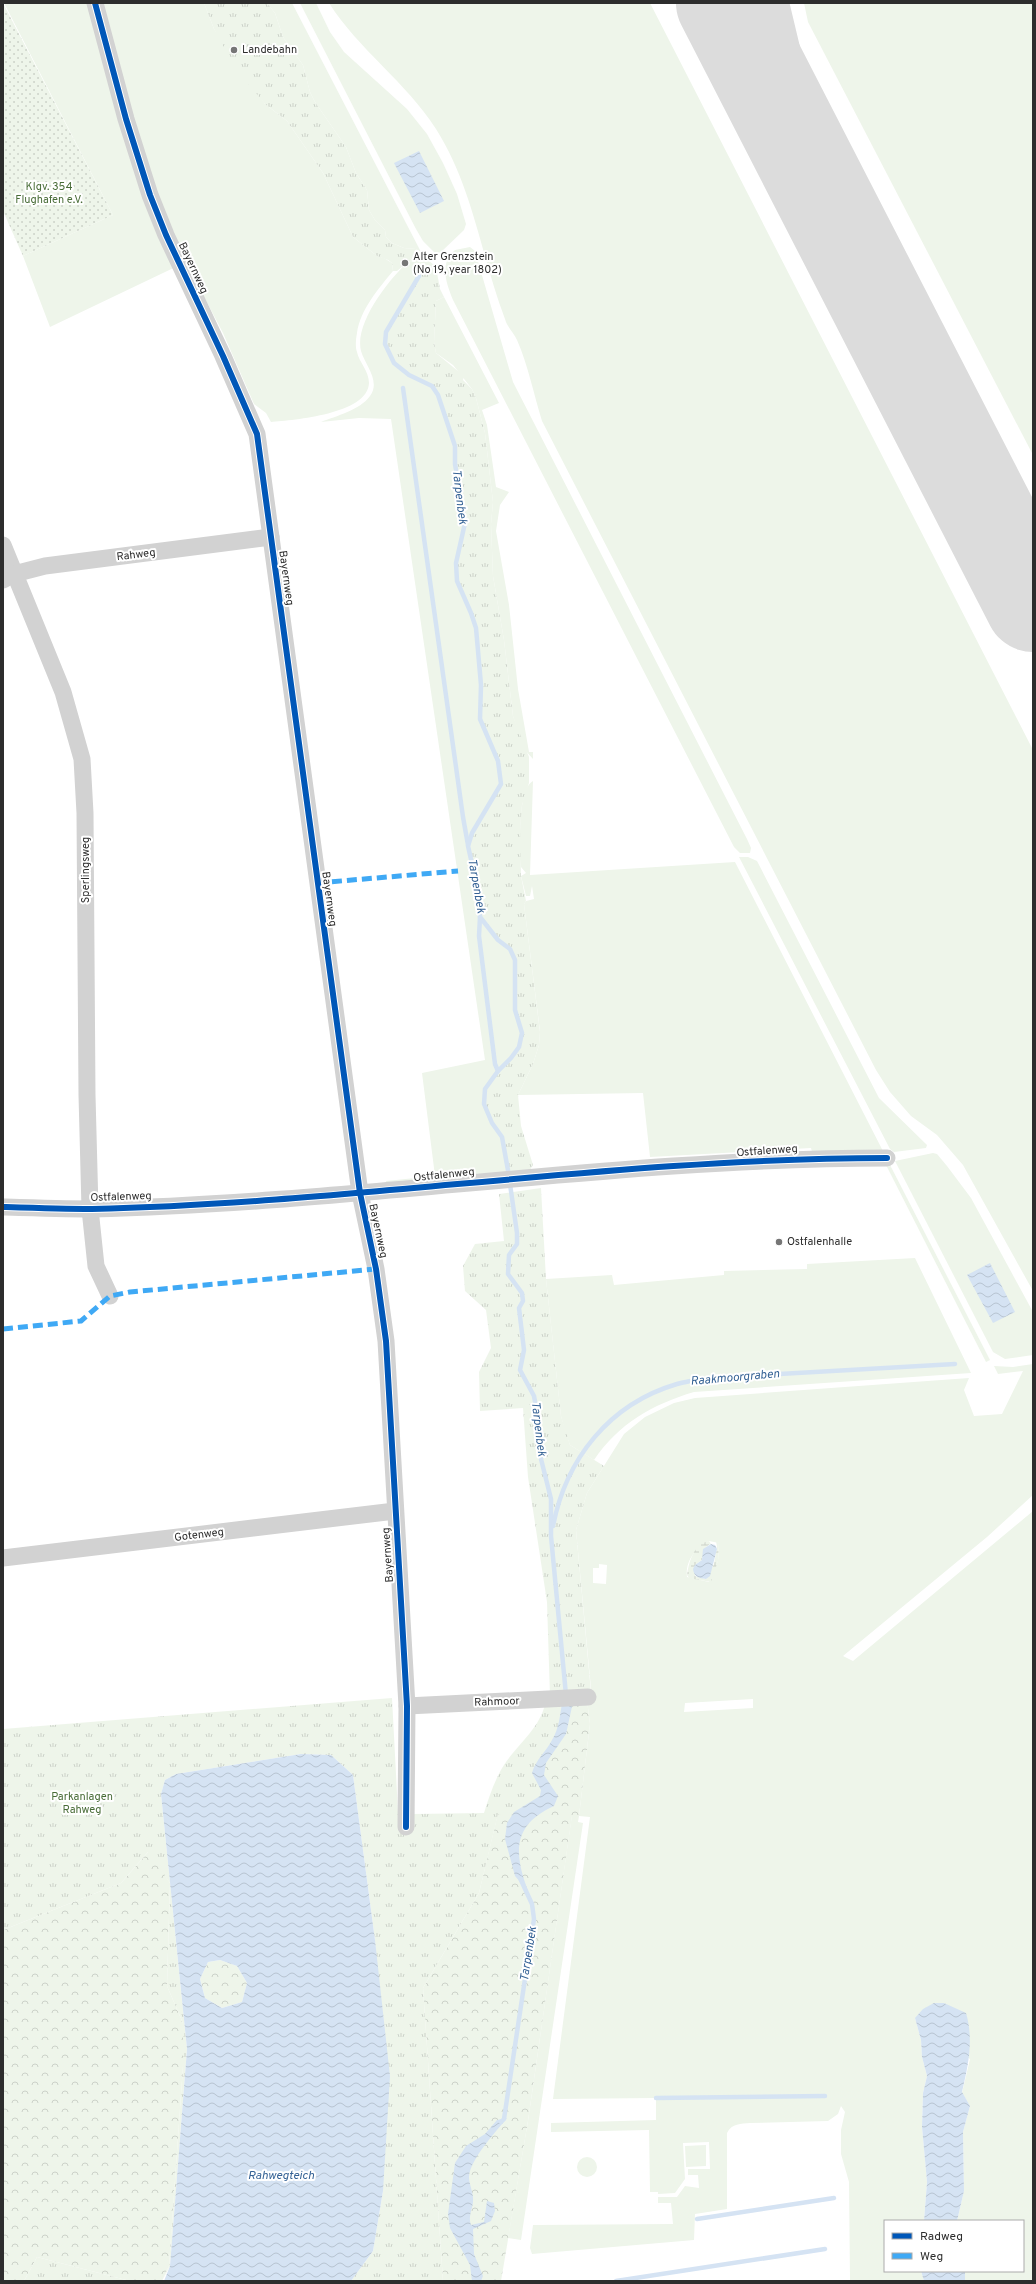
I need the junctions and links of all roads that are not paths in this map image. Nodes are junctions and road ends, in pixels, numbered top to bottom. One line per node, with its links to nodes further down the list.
1 (95, 3): 2 (street, Bayernweg)
2 (271, 537): 4 (street, Rahweg); 6 (street, Bayernweg)
3 (3, 545): 4 (street, Sperlingsweg)
4 (9, 577): 8 (street, Sperlingsweg)
5 (887, 1158): 6 (street, Ostfalenweg)
6 (360, 1193): 8 (street, Ostfalenweg); 10 (street, Bayernweg)
7 (3, 1207): 8 (street, Ostfalenweg)
8 (90, 1209): 9 (street, Sperlingsweg)
9 (110, 1296)
10 (395, 1511): 11 (street, Gotenweg); 13 (street, Bayernweg)
11 (3, 1558)
12 (582, 1697): 13 (street, Rahmoor)
13 (407, 1706): 14 (street, Bayernweg)
14 (406, 1827)

